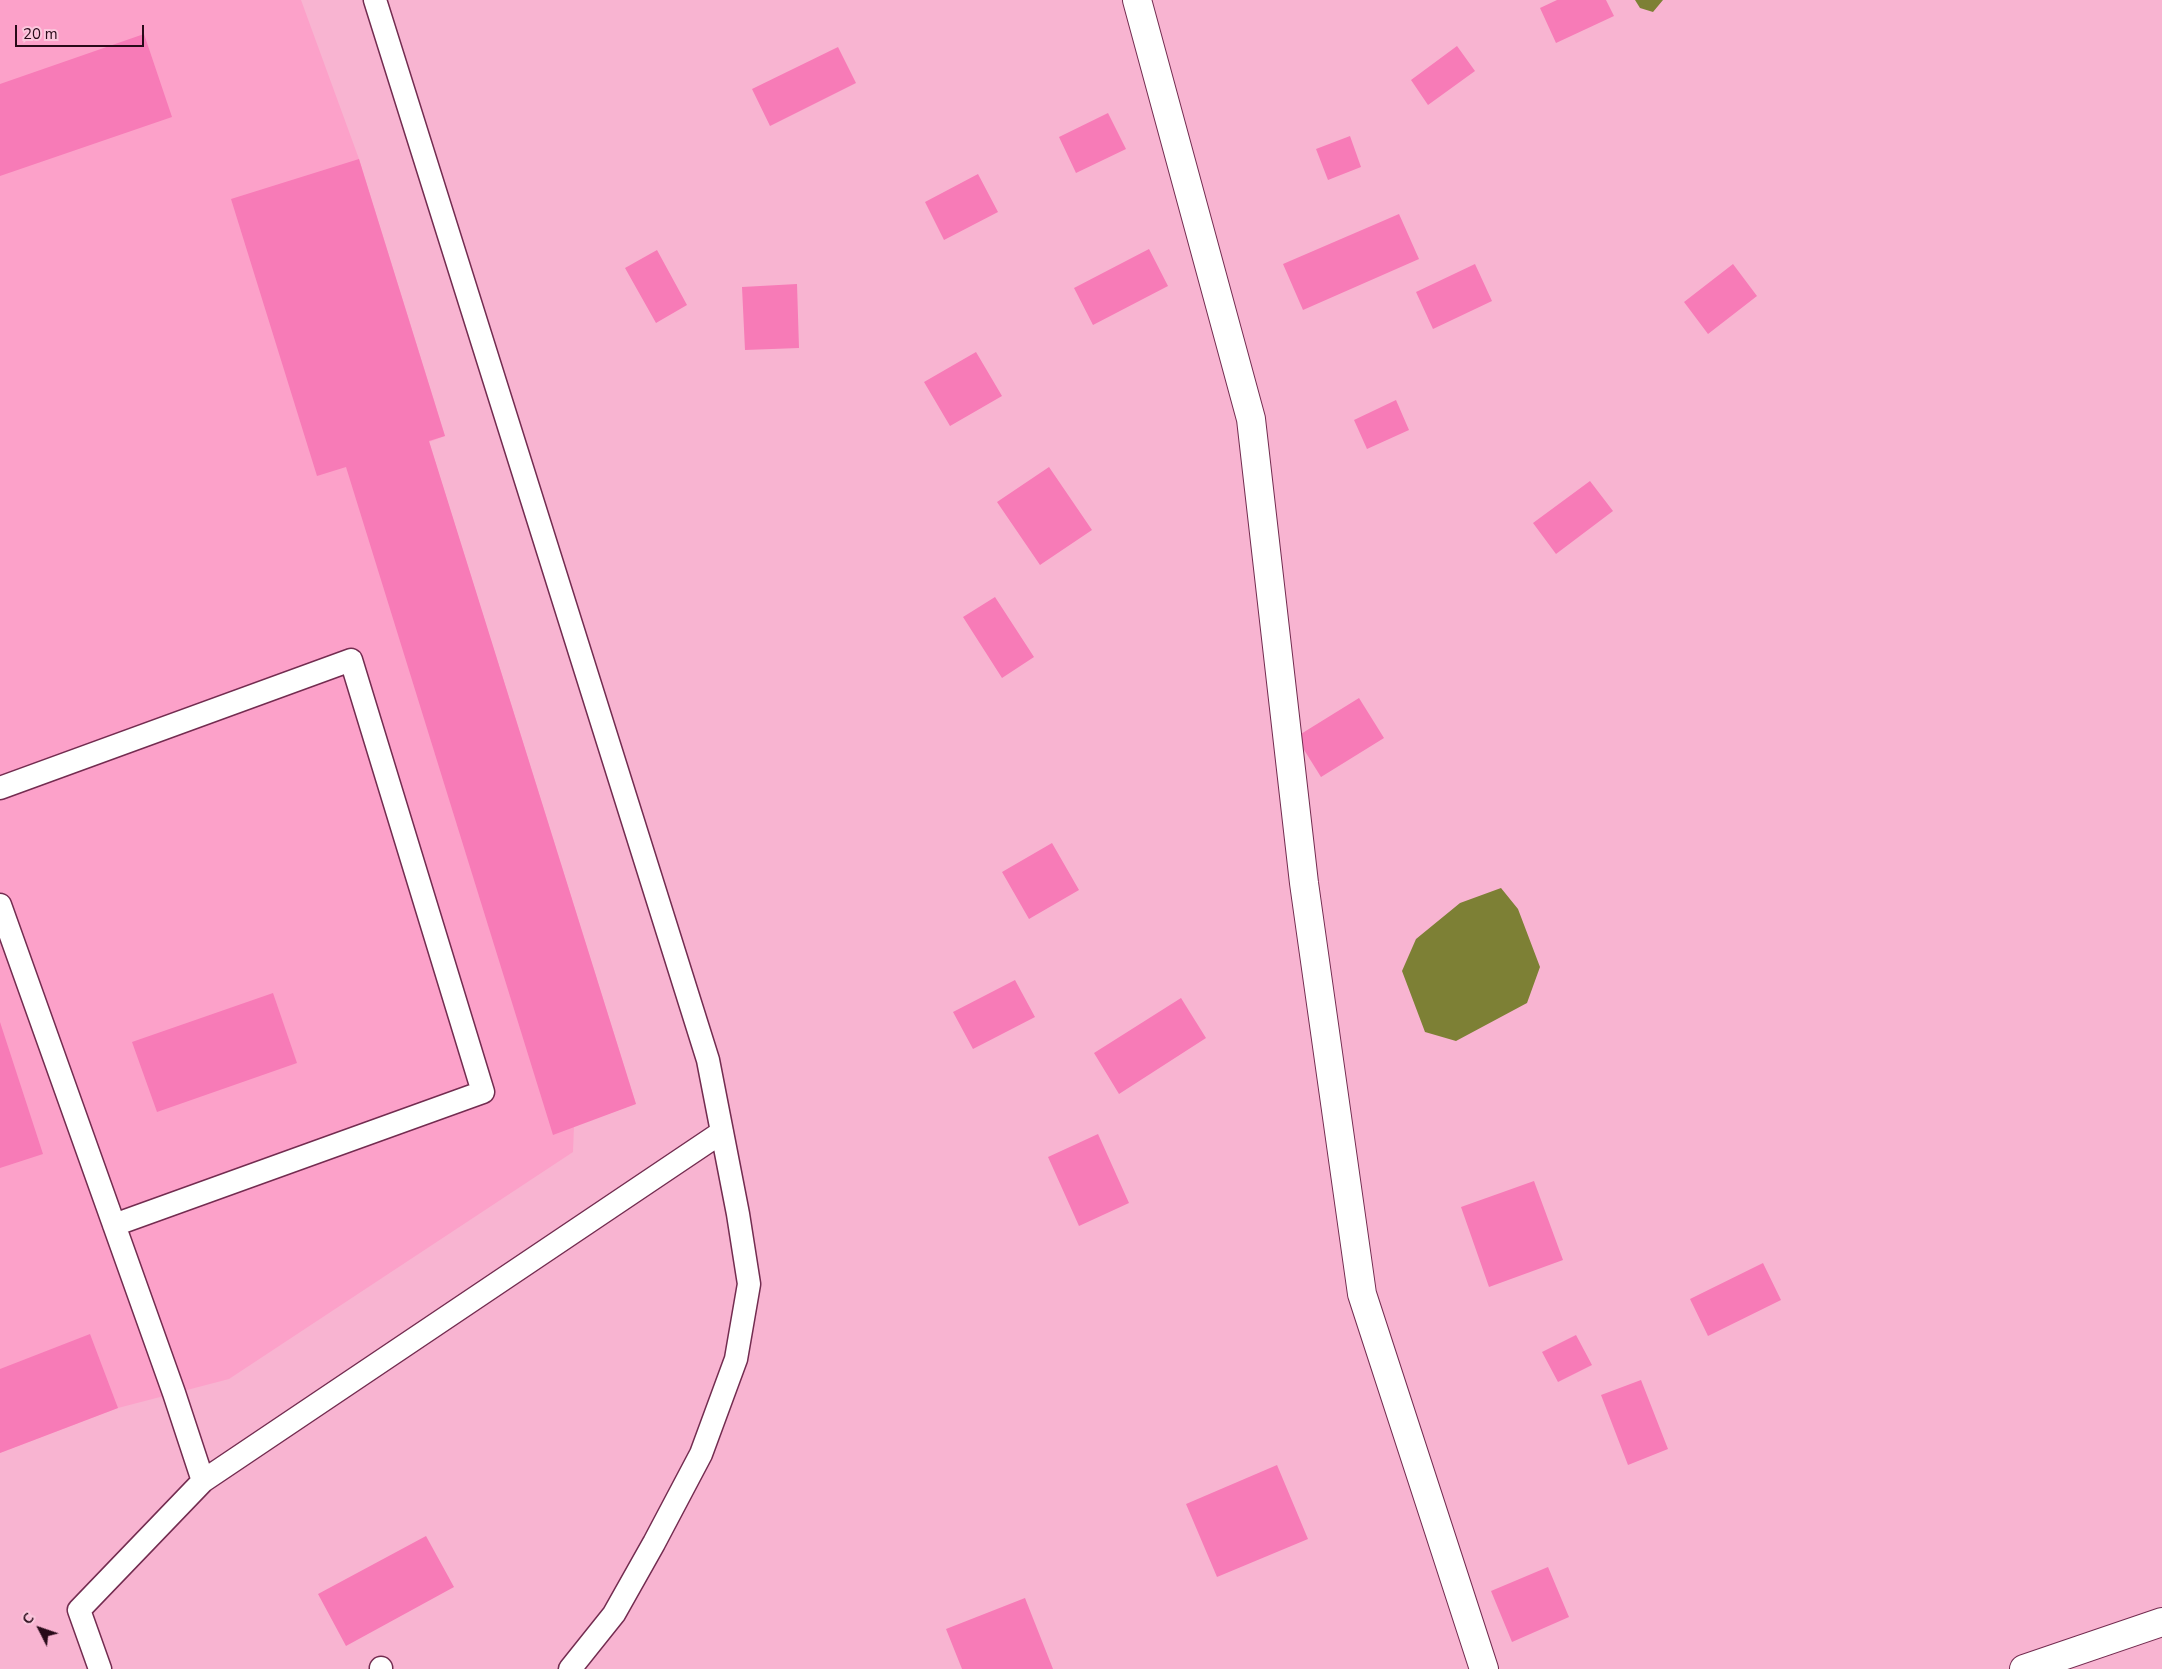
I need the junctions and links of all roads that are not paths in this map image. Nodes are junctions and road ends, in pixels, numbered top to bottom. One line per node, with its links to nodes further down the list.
1 (375, 0): 5 (lane)
2 (1137, 0): 11 (street)
3 (0, 788): 6 (lane)
4 (0, 905): 6 (lane)
5 (722, 1132): 7 (lane); 10 (lane)
6 (114, 1225): 7 (lane)
7 (203, 1481): 9 (lane)
8 (2162, 1622): 12 (street)
9 (100, 1669)
10 (570, 1669)
11 (1484, 1669)
12 (2024, 1669)

